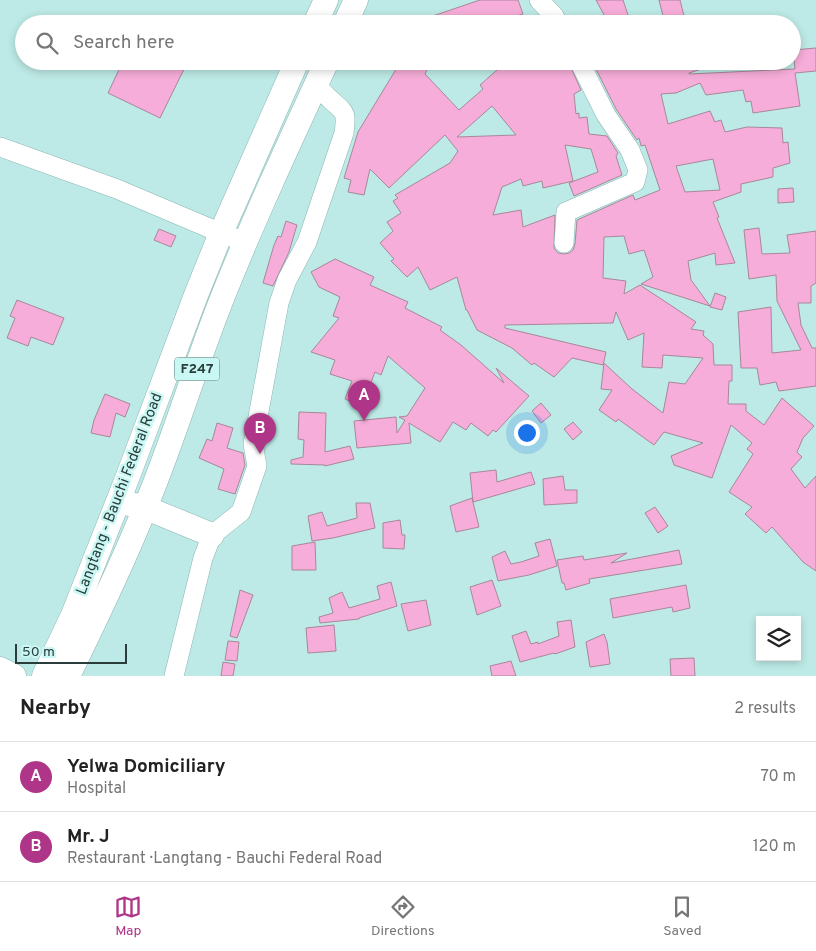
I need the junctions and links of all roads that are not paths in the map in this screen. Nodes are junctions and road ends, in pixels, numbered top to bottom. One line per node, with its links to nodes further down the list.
1 (326, 0): 4 (main road)
2 (356, 0): 5 (main road)
3 (539, 0): 6 (street)
4 (319, 15)
5 (349, 15)
6 (553, 15)
7 (293, 70): 12 (main road, Langtang - Bauchi Federal Road / F247)
8 (323, 70): 10 (main road, F247)
9 (584, 70): 14 (street)
10 (316, 85): 13 (main road, F247); 17 (street)
11 (0, 147): 12 (street)
12 (222, 233): 13 (street); 15 (main road, Langtang - Bauchi Federal Road / F247)
13 (245, 242): 16 (main road, F247)
14 (564, 243)
15 (118, 501): 16 (main road); 20 (main road, Langtang - Bauchi Federal Road / F247)
16 (146, 508): 17 (main road); 21 (main road, F247)
17 (212, 535): 22 (street)
18 (0, 669): 19 (main road)
19 (14, 676)
20 (44, 676)
21 (68, 676)
22 (174, 676)

